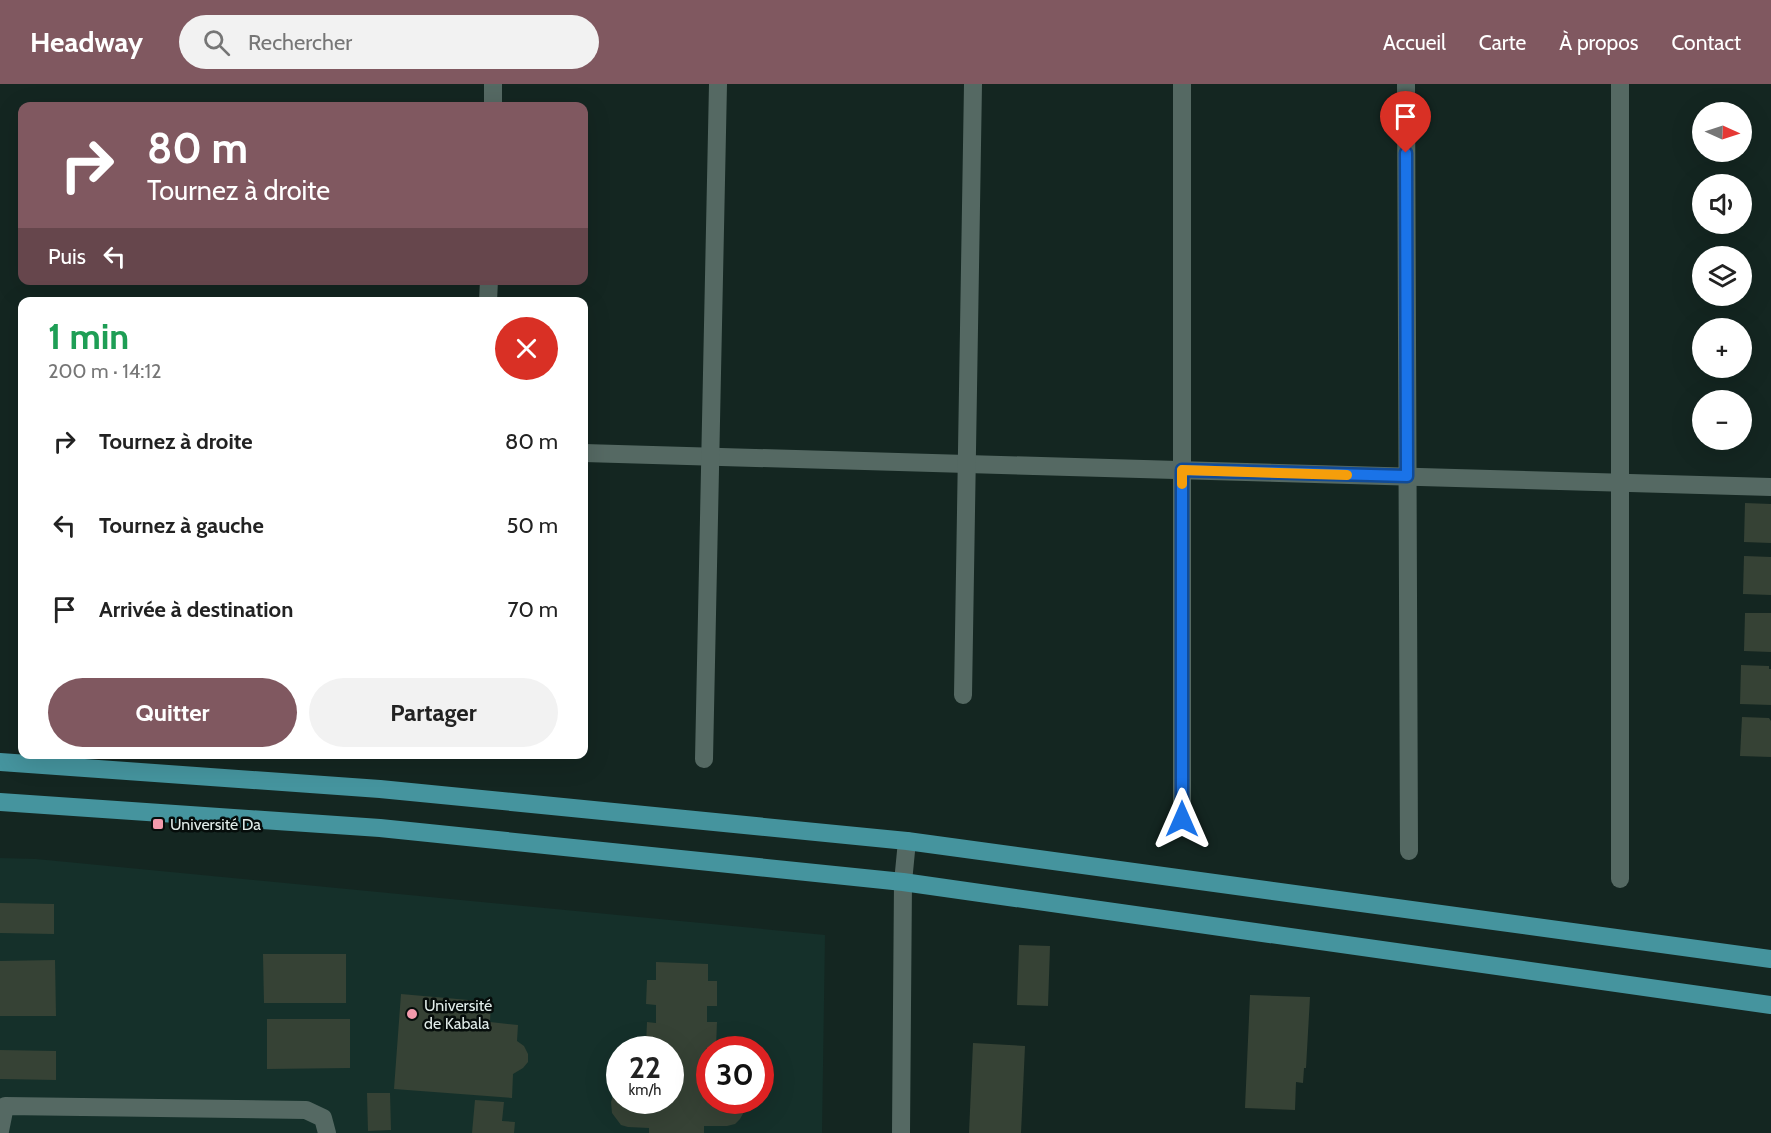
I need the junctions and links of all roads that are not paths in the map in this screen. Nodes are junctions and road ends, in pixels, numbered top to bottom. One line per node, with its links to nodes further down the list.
1 (493, 84): 7 (street)
2 (718, 84): 9 (street)
3 (973, 84): 10 (street)
4 (1182, 84): 11 (street)
5 (1406, 84): 12 (street)
6 (1620, 84): 13 (street)
7 (493, 102)
8 (588, 453): 9 (street)
9 (710, 456): 10 (street); 16 (street)
10 (967, 464): 11 (street); 15 (street)
11 (1182, 470): 12 (street); 19 (street)
12 (1407, 476): 13 (street); 21 (street)
13 (1620, 482): 14 (street); 22 (street)
14 (1771, 487)
15 (963, 695)
16 (704, 759)
17 (0, 762): 20 (main road)
18 (0, 802): 23 (main road)
19 (1182, 819)
20 (907, 841): 23 (street); 24 (main road)
21 (1409, 851)
22 (1620, 879)
23 (903, 882): 25 (main road); 29 (street)
24 (1771, 959)
25 (1771, 1005)
26 (2, 1106): 27 (street); 28 (street)
27 (0, 1131)
28 (327, 1133)
29 (901, 1133)

